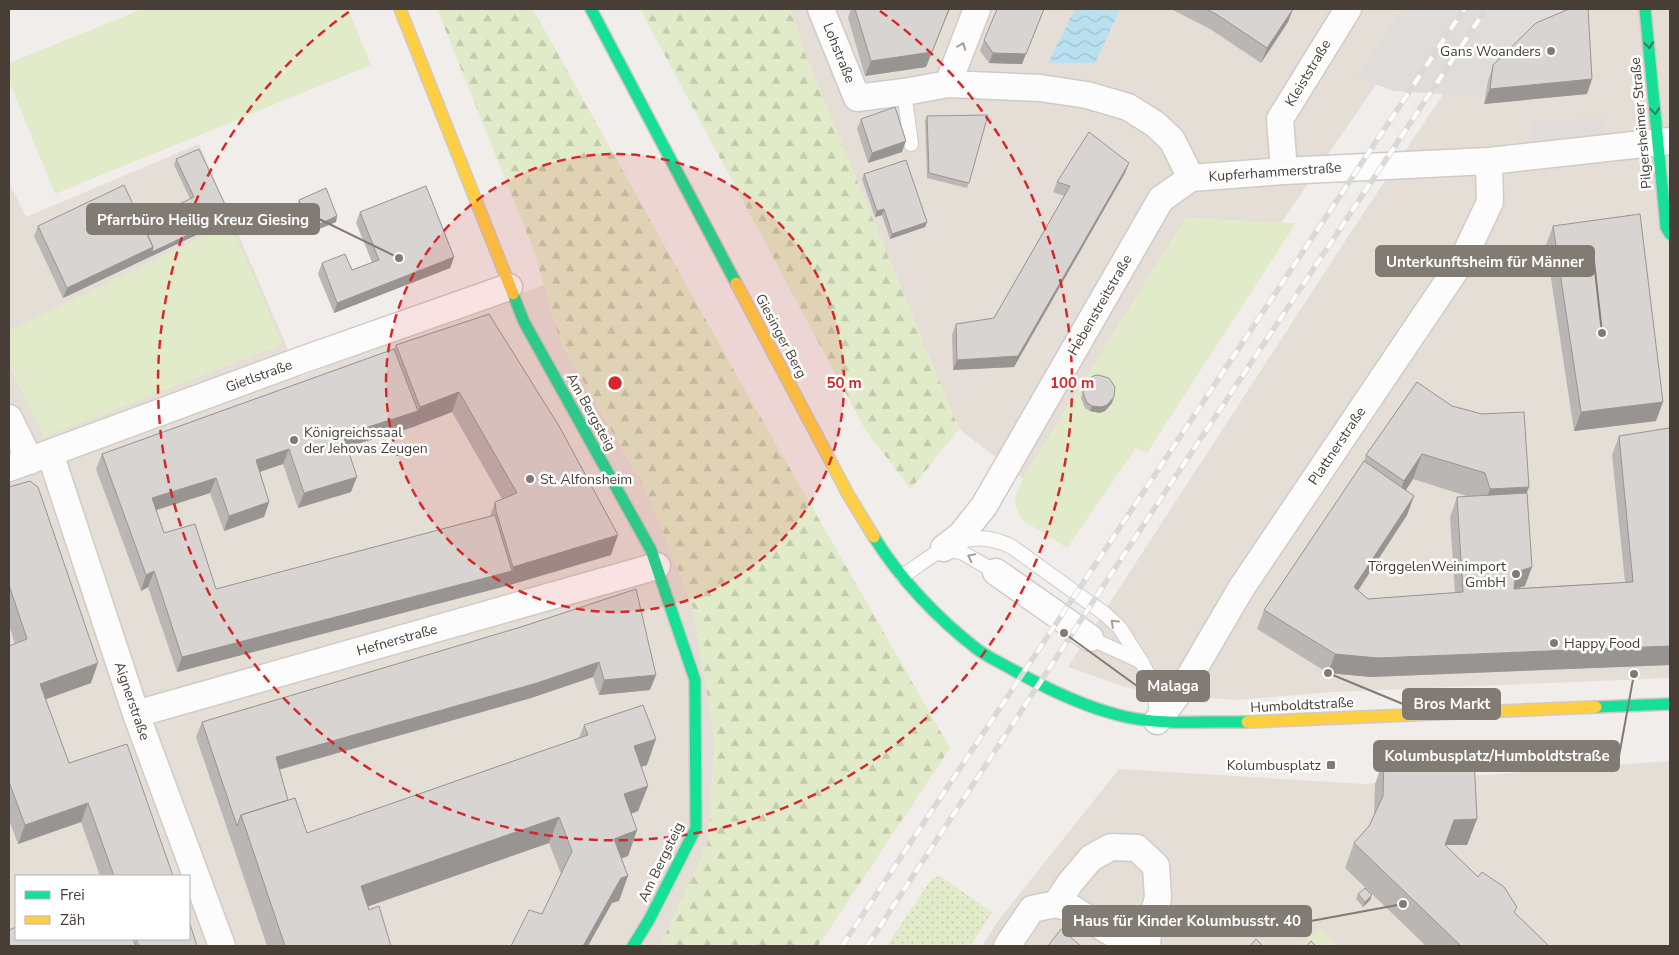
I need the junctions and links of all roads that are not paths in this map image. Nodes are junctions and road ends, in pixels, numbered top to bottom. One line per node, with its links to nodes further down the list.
1 (400, 9): 16 (main road, Am Bergsteig)
2 (591, 9): 22 (main road, Giesinger Berg)
3 (821, 9): 9 (street, Lohstraße)
4 (976, 9): 7 (street, one-way to 4)
5 (1348, 9): 13 (street, Kleiststraße)
6 (1645, 9): 10 (main road, Pilgersheimer Straße, one-way to 10)
7 (948, 84): 8 (street, Kupferhammerstraße); 14 (street, Kupferhammerstraße)
8 (904, 92): 9 (street, Kupferhammerstraße); 11 (lane)
9 (857, 98)
10 (1664, 141): 12 (street, Kupferhammerstraße); 15 (main road, Pilgersheimer Straße)
11 (910, 144)
12 (1489, 161): 13 (street, Kupferhammerstraße); 28 (street, Plattnerstraße)
13 (1284, 171): 14 (street, Kupferhammerstraße)
14 (1191, 178): 19 (street, Hebenstreitstraße)
15 (1670, 234)
16 (509, 287): 18 (street, Gietlstraße); 20 (main road, Am Bergsteig)
17 (9, 418): 18 (street, Aignerstraße)
18 (30, 460): 27 (street, Aignerstraße)
19 (944, 548): 21 (lane, one-way to 19); 22 (lane, Hebenstreitstraße); 24 (lane, one-way to 19)
20 (657, 566): 27 (street, Hefnerstraße); 31 (main road, Am Bergsteig)
21 (996, 572): 23 (street)
22 (904, 576): 25 (main road, Giesinger Berg)
23 (1090, 638): 24 (lane)
24 (1142, 663): 28 (lane)
25 (1032, 681): 28 (main road, Humboldtstraße)
26 (1670, 704): 28 (main road, Humboldtstraße)
27 (136, 714): 30 (street, Aignerstraße)
28 (1157, 721)
29 (1056, 904): 32 (street); 33 (street); 34 (street)
30 (222, 946)
31 (633, 946)
32 (1007, 946)
33 (1130, 946)
34 (1148, 946)

